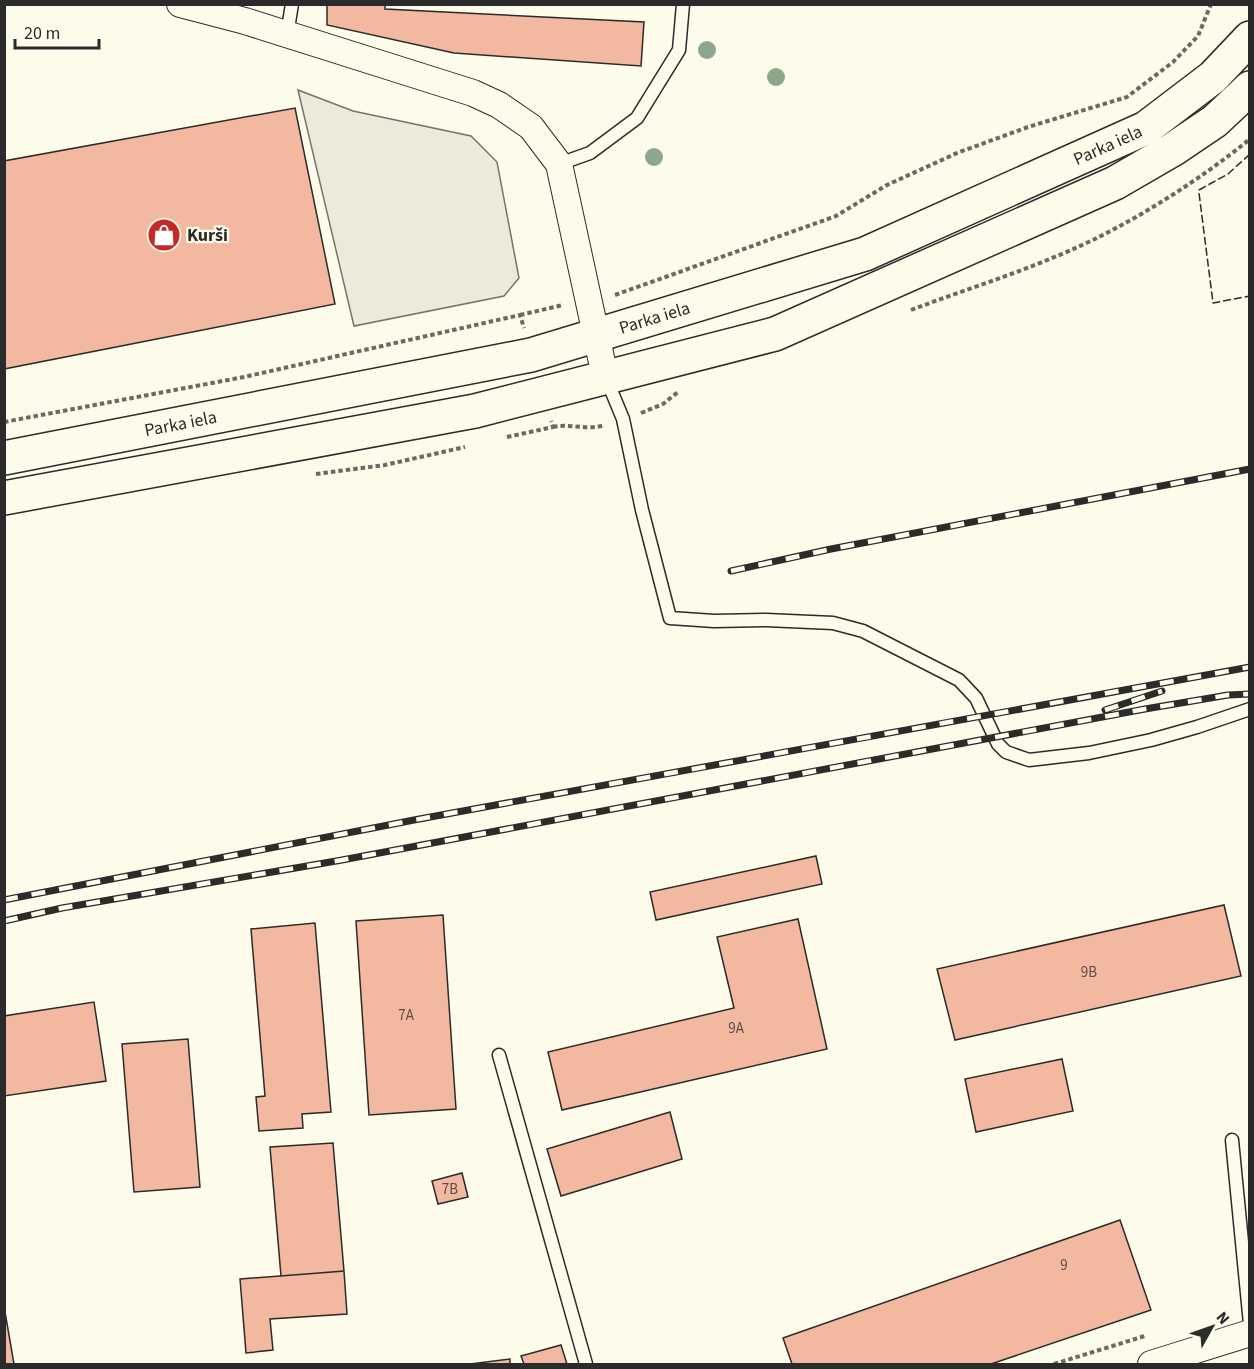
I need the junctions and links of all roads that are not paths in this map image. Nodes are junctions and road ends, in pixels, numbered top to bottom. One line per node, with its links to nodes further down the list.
1 (180, 4): 4 (street)
2 (292, 4): 4 (lane)
3 (683, 4): 7 (lane)
4 (287, 35): 7 (street)
5 (1250, 38): 8 (highway, Parka iela)
6 (1250, 88): 9 (highway, Parka iela)
7 (559, 164): 8 (street)
8 (596, 337): 9 (street); 10 (highway, Parka iela)
9 (605, 376): 11 (highway, Parka iela); 12 (lane)
10 (4, 458)
11 (4, 498)
12 (1250, 709)
13 (499, 1055): 17 (lane)
14 (1232, 1140): 15 (lane)
15 (1250, 1324)
16 (1250, 1333): 18 (street)
17 (586, 1365)
18 (1151, 1365)

